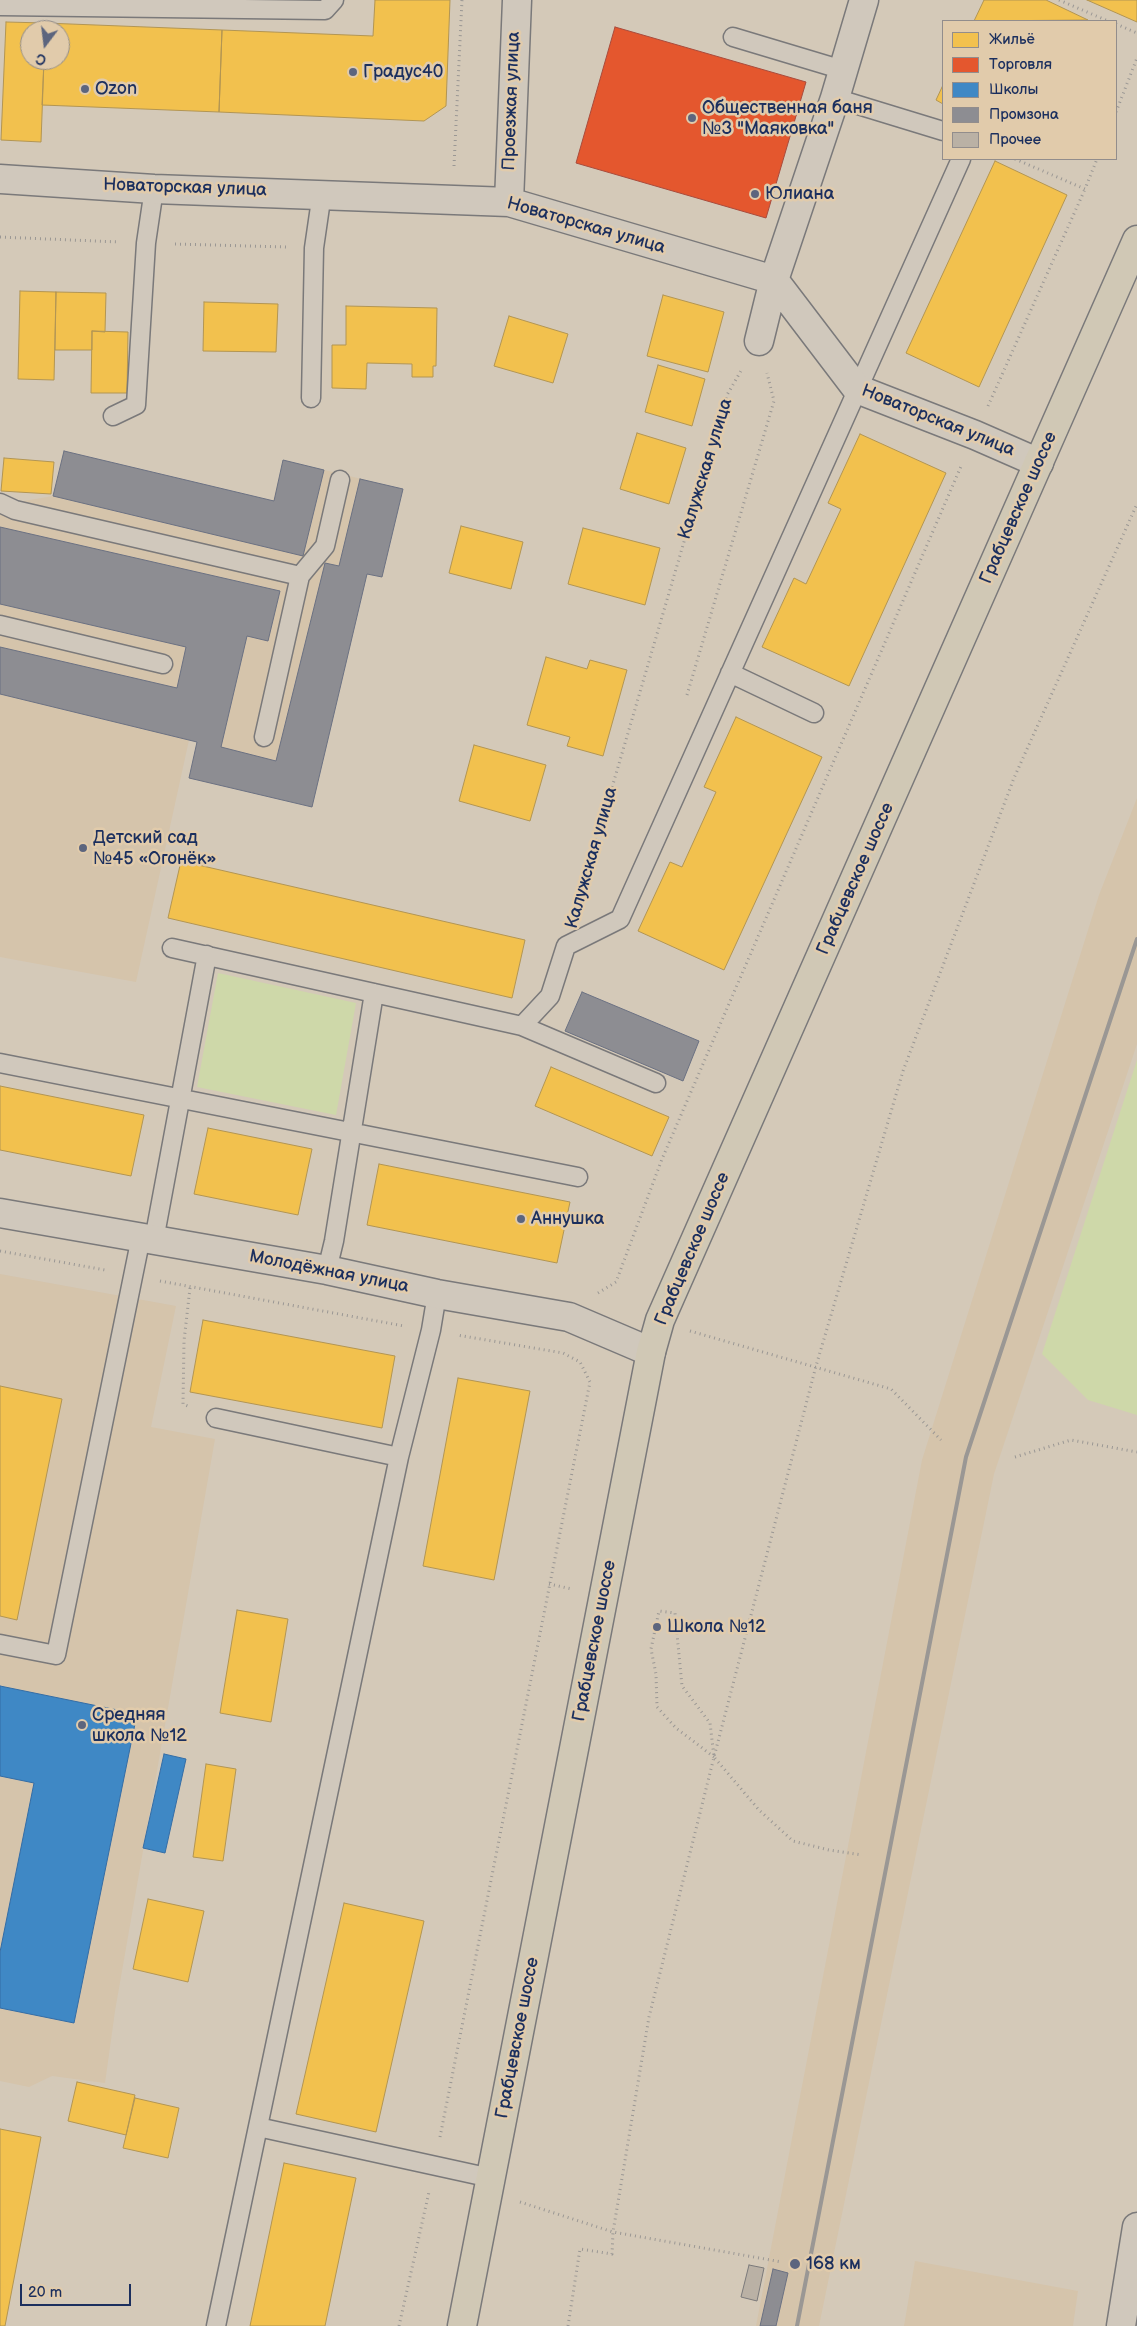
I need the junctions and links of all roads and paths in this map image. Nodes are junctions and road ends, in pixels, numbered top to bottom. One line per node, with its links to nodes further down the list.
1 (334, 0): 6 (lane)
2 (462, 0): 19 (path)
3 (517, 0): 24 (street, Проезжая улица)
4 (864, 0): 12 (street)
5 (1059, 0): 7 (path)
6 (0, 6)
7 (1106, 20)
8 (1117, 24): 9 (path)
9 (1137, 34)
10 (733, 37): 12 (lane)
11 (1137, 58): 14 (path)
12 (843, 70): 13 (street)
13 (835, 98): 15 (lane); 26 (street)
14 (1117, 109)
15 (942, 131)
16 (961, 160): 28 (lane)
17 (1017, 160): 22 (path)
18 (1097, 160): 22 (path)
19 (454, 172)
20 (0, 179): 21 (street, Новаторская улица)
21 (154, 189): 23 (street, Новаторская улица); 30 (lane)
22 (1085, 189): 31 (path)
23 (322, 193): 24 (street, Новаторская улица); 29 (lane)
24 (509, 202): 26 (street, Новаторская улица)
25 (1137, 240): 32 (main road, Грабцевское шоссе)
26 (774, 280): 27 (street); 28 (street, Новаторская улица)
27 (759, 341): 40 (path); 43 (path, Калужская улица)
28 (856, 389): 31 (street, Новаторская улица); 39 (lane)
29 (311, 398)
30 (114, 416)
31 (975, 435): 32 (street, Новаторская улица); 60 (path)
32 (1039, 463): 63 (main road, Грабцевское шоссе)
33 (340, 480): 36 (lane)
34 (0, 503): 36 (lane)
35 (1137, 504): 66 (path)
36 (300, 576): 42 (lane)
37 (0, 625): 38 (lane)
38 (163, 664)
39 (730, 673): 41 (lane); 43 (lane)
40 (685, 702)
41 (814, 713)
42 (264, 737)
43 (566, 946): 47 (lane)
44 (172, 948): 45 (lane)
45 (207, 955): 46 (lane); 50 (lane)
46 (374, 993): 47 (lane); 51 (lane)
47 (522, 1026): 49 (lane)
48 (0, 1064): 50 (lane)
49 (656, 1083)
50 (181, 1099): 51 (lane); 54 (lane)
51 (350, 1133): 52 (lane); 56 (lane)
52 (578, 1177)
53 (0, 1213): 54 (street, Молодёжная улица)
54 (148, 1238): 56 (street, Молодёжная улица); 57 (lane)
55 (0, 1251): 57 (path)
56 (327, 1270): 61 (street, Молодёжная улица)
57 (133, 1275): 58 (path); 74 (lane)
58 (190, 1288): 64 (path); 67 (path)
59 (589, 1291): 60 (path)
60 (597, 1293): 62 (path)
61 (437, 1294): 64 (lane); 65 (street, Молодёжная улица)
62 (606, 1297)
63 (660, 1320): 65 (main road, Грабцевское шоссе); 66 (path)
64 (431, 1330): 70 (lane); 72 (path)
65 (652, 1352): 79 (main road, Грабцевское шоссе)
66 (816, 1366): 68 (path); 75 (path)
67 (216, 1418): 70 (lane)
68 (941, 1440)
69 (1137, 1452): 71 (path)
70 (399, 1456): 77 (lane)
71 (1015, 1457)
72 (549, 1584): 73 (path); 78 (path)
73 (573, 1589)
74 (0, 1644)
75 (714, 1757): 75 (path); 76 (path); 81 (path)
76 (862, 1855)
77 (258, 2127): 78 (lane); 83 (lane)
78 (434, 2167): 79 (lane); 84 (path)
79 (489, 2188): 81 (path); 85 (main road, Грабцевское шоссе)
80 (1137, 2227): 87 (street)
81 (614, 2232): 82 (path); 86 (path)
82 (782, 2262)
83 (216, 2326)
84 (399, 2326)
85 (462, 2326)
86 (568, 2326)
87 (1121, 2326)

